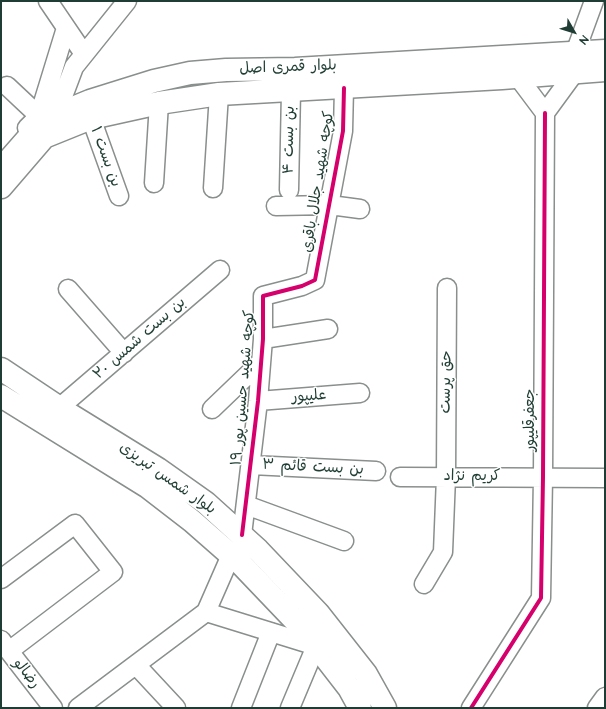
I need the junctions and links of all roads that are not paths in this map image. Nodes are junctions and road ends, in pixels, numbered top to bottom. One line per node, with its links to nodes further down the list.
1 (48, 1): 4 (street)
2 (127, 1): 6 (street)
3 (594, 1): 7 (street)
4 (66, 28): 6 (street); 16 (street)
5 (605, 51): 7 (main road, بلوار قمری اصل)
6 (84, 54): 16 (street)
7 (575, 62): 8 (main road, بلوار قمری اصل); 9 (main road, بلوار قمری اصل); 15 (street)
8 (605, 70)
9 (506, 71): 11 (main road, بلوار قمری اصل); 15 (street); 16 (main road, بلوار قمری اصل)
10 (7, 86): 16 (street)
11 (344, 88): 12 (main road, بلوار قمری اصل); 25 (street, کوچه شهید جلال باقری)
12 (291, 91): 13 (main road, بلوار قمری اصل); 23 (street, بن بست ۴)
13 (219, 94): 14 (main road, بلوار قمری اصل); 22 (street)
14 (159, 103): 17 (main road, بلوار قمری اصل); 20 (street)
15 (544, 112): 46 (street, جعفرقلیپور)
16 (47, 115): 18 (street); 19 (main road, بلوار قمری اصل)
17 (91, 118): 21 (main road, بلوار قمری اصل); 24 (street, بن بست ۱)
18 (1, 154)
19 (1, 169)
20 (154, 183)
21 (1, 187)
22 (213, 188)
23 (288, 190)
24 (118, 196)
25 (330, 205): 26 (street); 27 (street); 29 (street, کوچه شهید جلال باقری)
26 (276, 206)
27 (360, 209)
28 (220, 270): 34 (street, بن بست شمس ۲۰)
29 (315, 280): 33 (street, کوچه شهید حسین پور ۱۹)
30 (447, 288): 45 (street, حق پرست)
31 (68, 289): 34 (street)
32 (328, 329): 33 (street)
33 (263, 339): 35 (street, کوچه شهید حسین پور ۱۹)
34 (124, 353): 40 (street, بن بست شمس ۲۰)
35 (261, 362): 39 (street, کوچه شهید حسین پور ۱۹); 41 (street)
36 (3, 369): 40 (main road, بلوار شمس تبریزی)
37 (360, 393): 39 (street, علیپور)
38 (1, 396): 51 (main road, بلوار شمس تبریزی)
39 (258, 401): 42 (street, کوچه شهید حسین پور ۱۹)
40 (59, 408): 49 (main road, بلوار شمس تبریزی)
41 (212, 409)
42 (251, 465): 43 (street, بن بست قائم ۳); 48 (street, کوچه شهید حسین پور ۱۹)
43 (376, 471)
44 (400, 477): 45 (street, کریم نژاد)
45 (446, 477): 46 (street, کریم نژاد); 53 (street, حق پرست)
46 (543, 477): 47 (street, کریم نژاد); 67 (street, جعفرقلیپور)
47 (605, 478)
48 (246, 505): 49 (street, کوچه شهید حسین پور ۱۹); 50 (street)
49 (242, 535): 66 (main road, بلوار شمس تبریزی)
50 (344, 540)
51 (231, 555): 54 (street); 57 (main road, بلوار شمس تبریزی)
52 (1, 579): 56 (street)
53 (424, 584)
54 (206, 612): 55 (street); 58 (street)
55 (271, 632): 57 (street); 63 (street)
56 (5, 646): 60 (street, رضالو)
57 (316, 646): 64 (street); 65 (main road, بلوار شمس تبریزی)
58 (136, 665): 61 (street); 62 (street)
59 (605, 697): 68 (street)
60 (53, 708)
61 (78, 708)
62 (176, 708)
63 (241, 708)
64 (290, 708)
65 (360, 708)
66 (386, 708)
67 (471, 708)
68 (597, 708)

